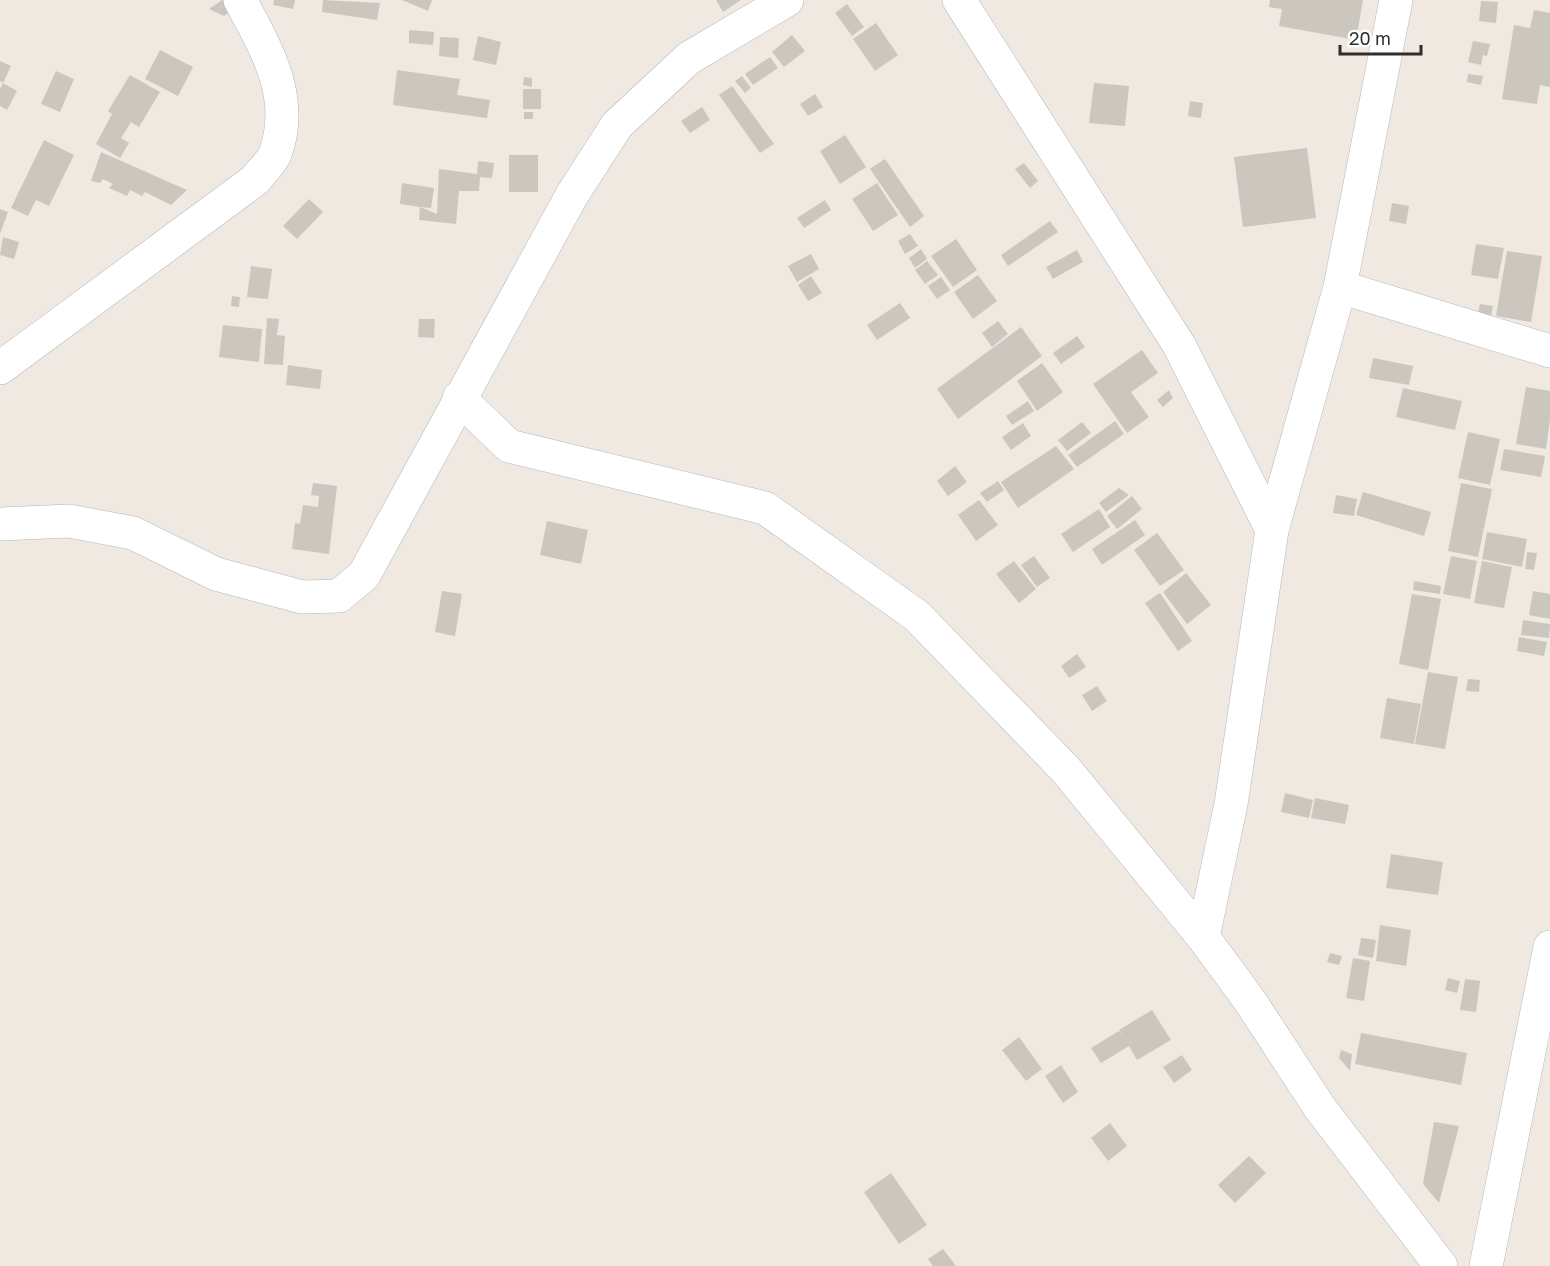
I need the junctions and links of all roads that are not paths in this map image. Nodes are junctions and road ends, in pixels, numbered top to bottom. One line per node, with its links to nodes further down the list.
1 (240, 0): 7 (street)
2 (787, 0): 8 (street)
3 (959, 0): 10 (street)
4 (1396, 0): 5 (street)
5 (1340, 287): 6 (street); 10 (street)
6 (1550, 351)
7 (0, 368)
8 (459, 398): 9 (street); 11 (street)
9 (0, 524)
10 (1272, 530): 11 (street)
11 (1203, 937): 13 (street)
12 (1550, 947): 14 (street)
13 (1441, 1266)
14 (1486, 1266)

